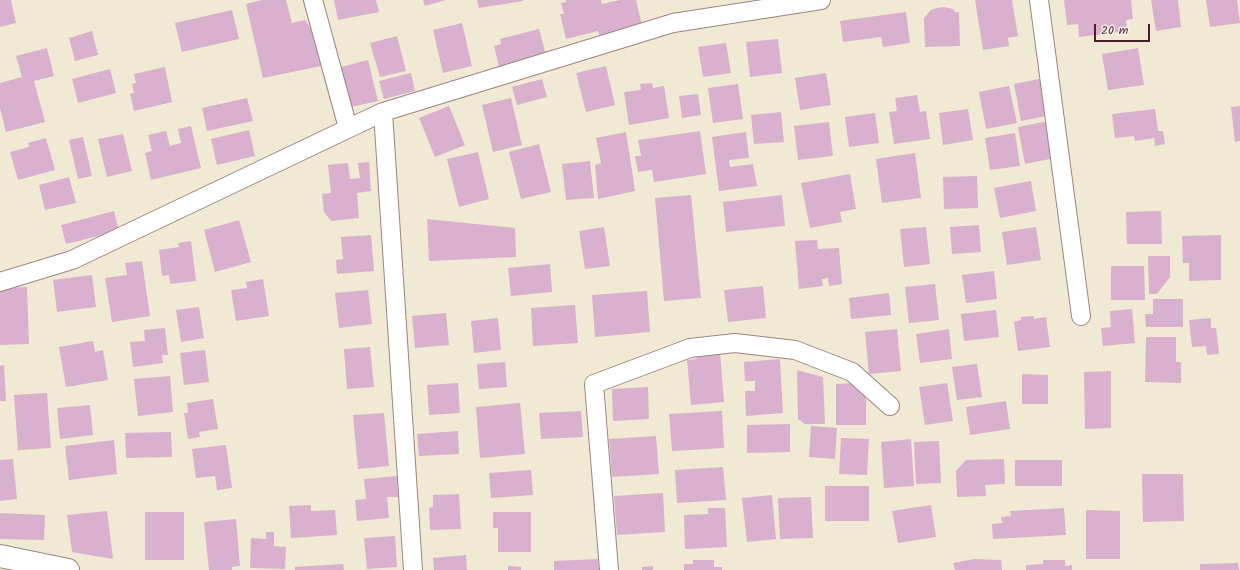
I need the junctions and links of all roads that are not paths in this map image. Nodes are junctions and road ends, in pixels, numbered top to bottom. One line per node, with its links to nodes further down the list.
1 (313, 0): 5 (street)
2 (822, 0): 4 (street)
3 (1039, 0): 7 (street)
4 (383, 112): 5 (street); 11 (street)
5 (348, 128): 6 (street)
6 (0, 282)
7 (1081, 316)
8 (890, 406): 12 (street)
9 (0, 556): 10 (street)
10 (68, 570)
11 (413, 570)
12 (609, 570)

